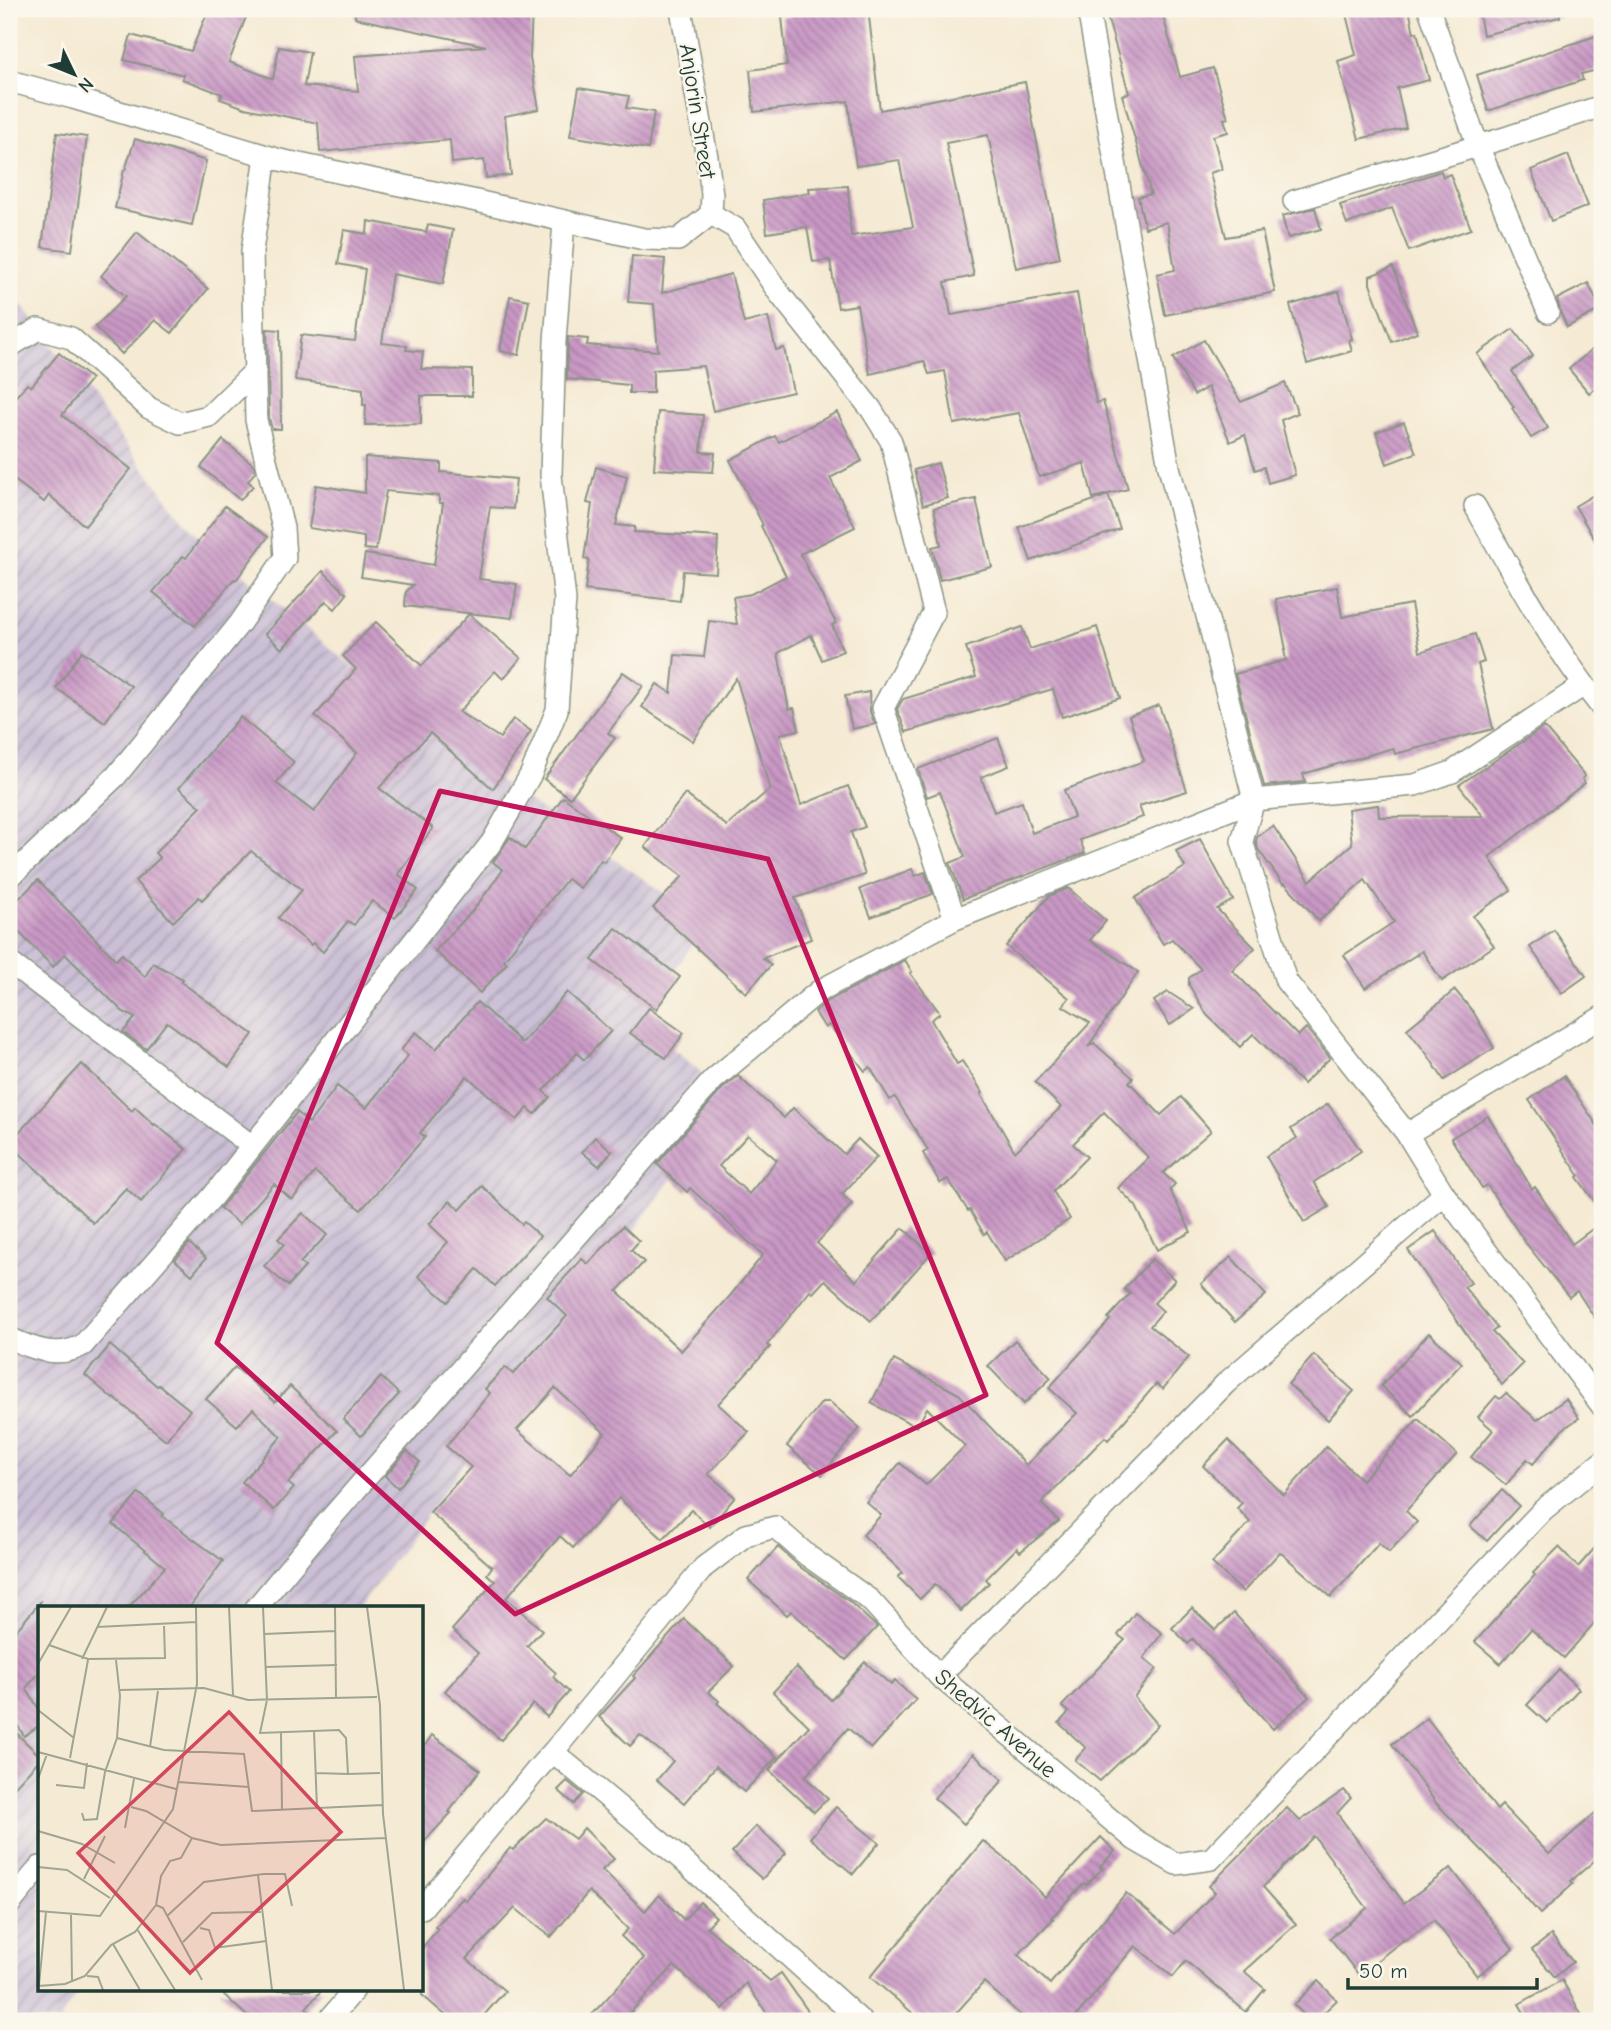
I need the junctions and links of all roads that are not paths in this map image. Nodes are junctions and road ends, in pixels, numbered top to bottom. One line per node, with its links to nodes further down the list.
1 (681, 9): 9 (street, Anjorin Street)
2 (1087, 9): 17 (street)
3 (1429, 9): 6 (street)
4 (9, 81): 7 (street)
5 (1602, 106): 6 (street)
6 (1478, 146): 8 (street); 11 (street)
7 (266, 156): 10 (street); 13 (street)
8 (1294, 201)
9 (711, 214): 10 (street); 19 (street)
10 (564, 221): 23 (street)
11 (1548, 312)
12 (9, 349): 13 (street)
13 (255, 371): 18 (street)
14 (1475, 506): 15 (street)
15 (1584, 685): 16 (street); 17 (street)
16 (1602, 708)
17 (1254, 800): 19 (street); 22 (street)
18 (9, 878)
19 (955, 919): 28 (street)
20 (9, 962): 23 (street)
21 (1602, 1017): 22 (street)
22 (1407, 1134): 24 (street)
23 (251, 1146): 25 (street)
24 (1444, 1194): 26 (street); 29 (street)
25 (9, 1338)
26 (1602, 1406)
27 (1602, 1462): 29 (street, Shedvic Avenue)
28 (258, 1606)
29 (939, 1676): 30 (street, Shedvic Avenue)
30 (553, 1752): 33 (street, Shedvic Avenue); 36 (street)
31 (38, 1869): 32 (street)
32 (9, 1905)
33 (424, 1906)
34 (352, 1992): 35 (street)
35 (329, 2021)
36 (861, 2021)

